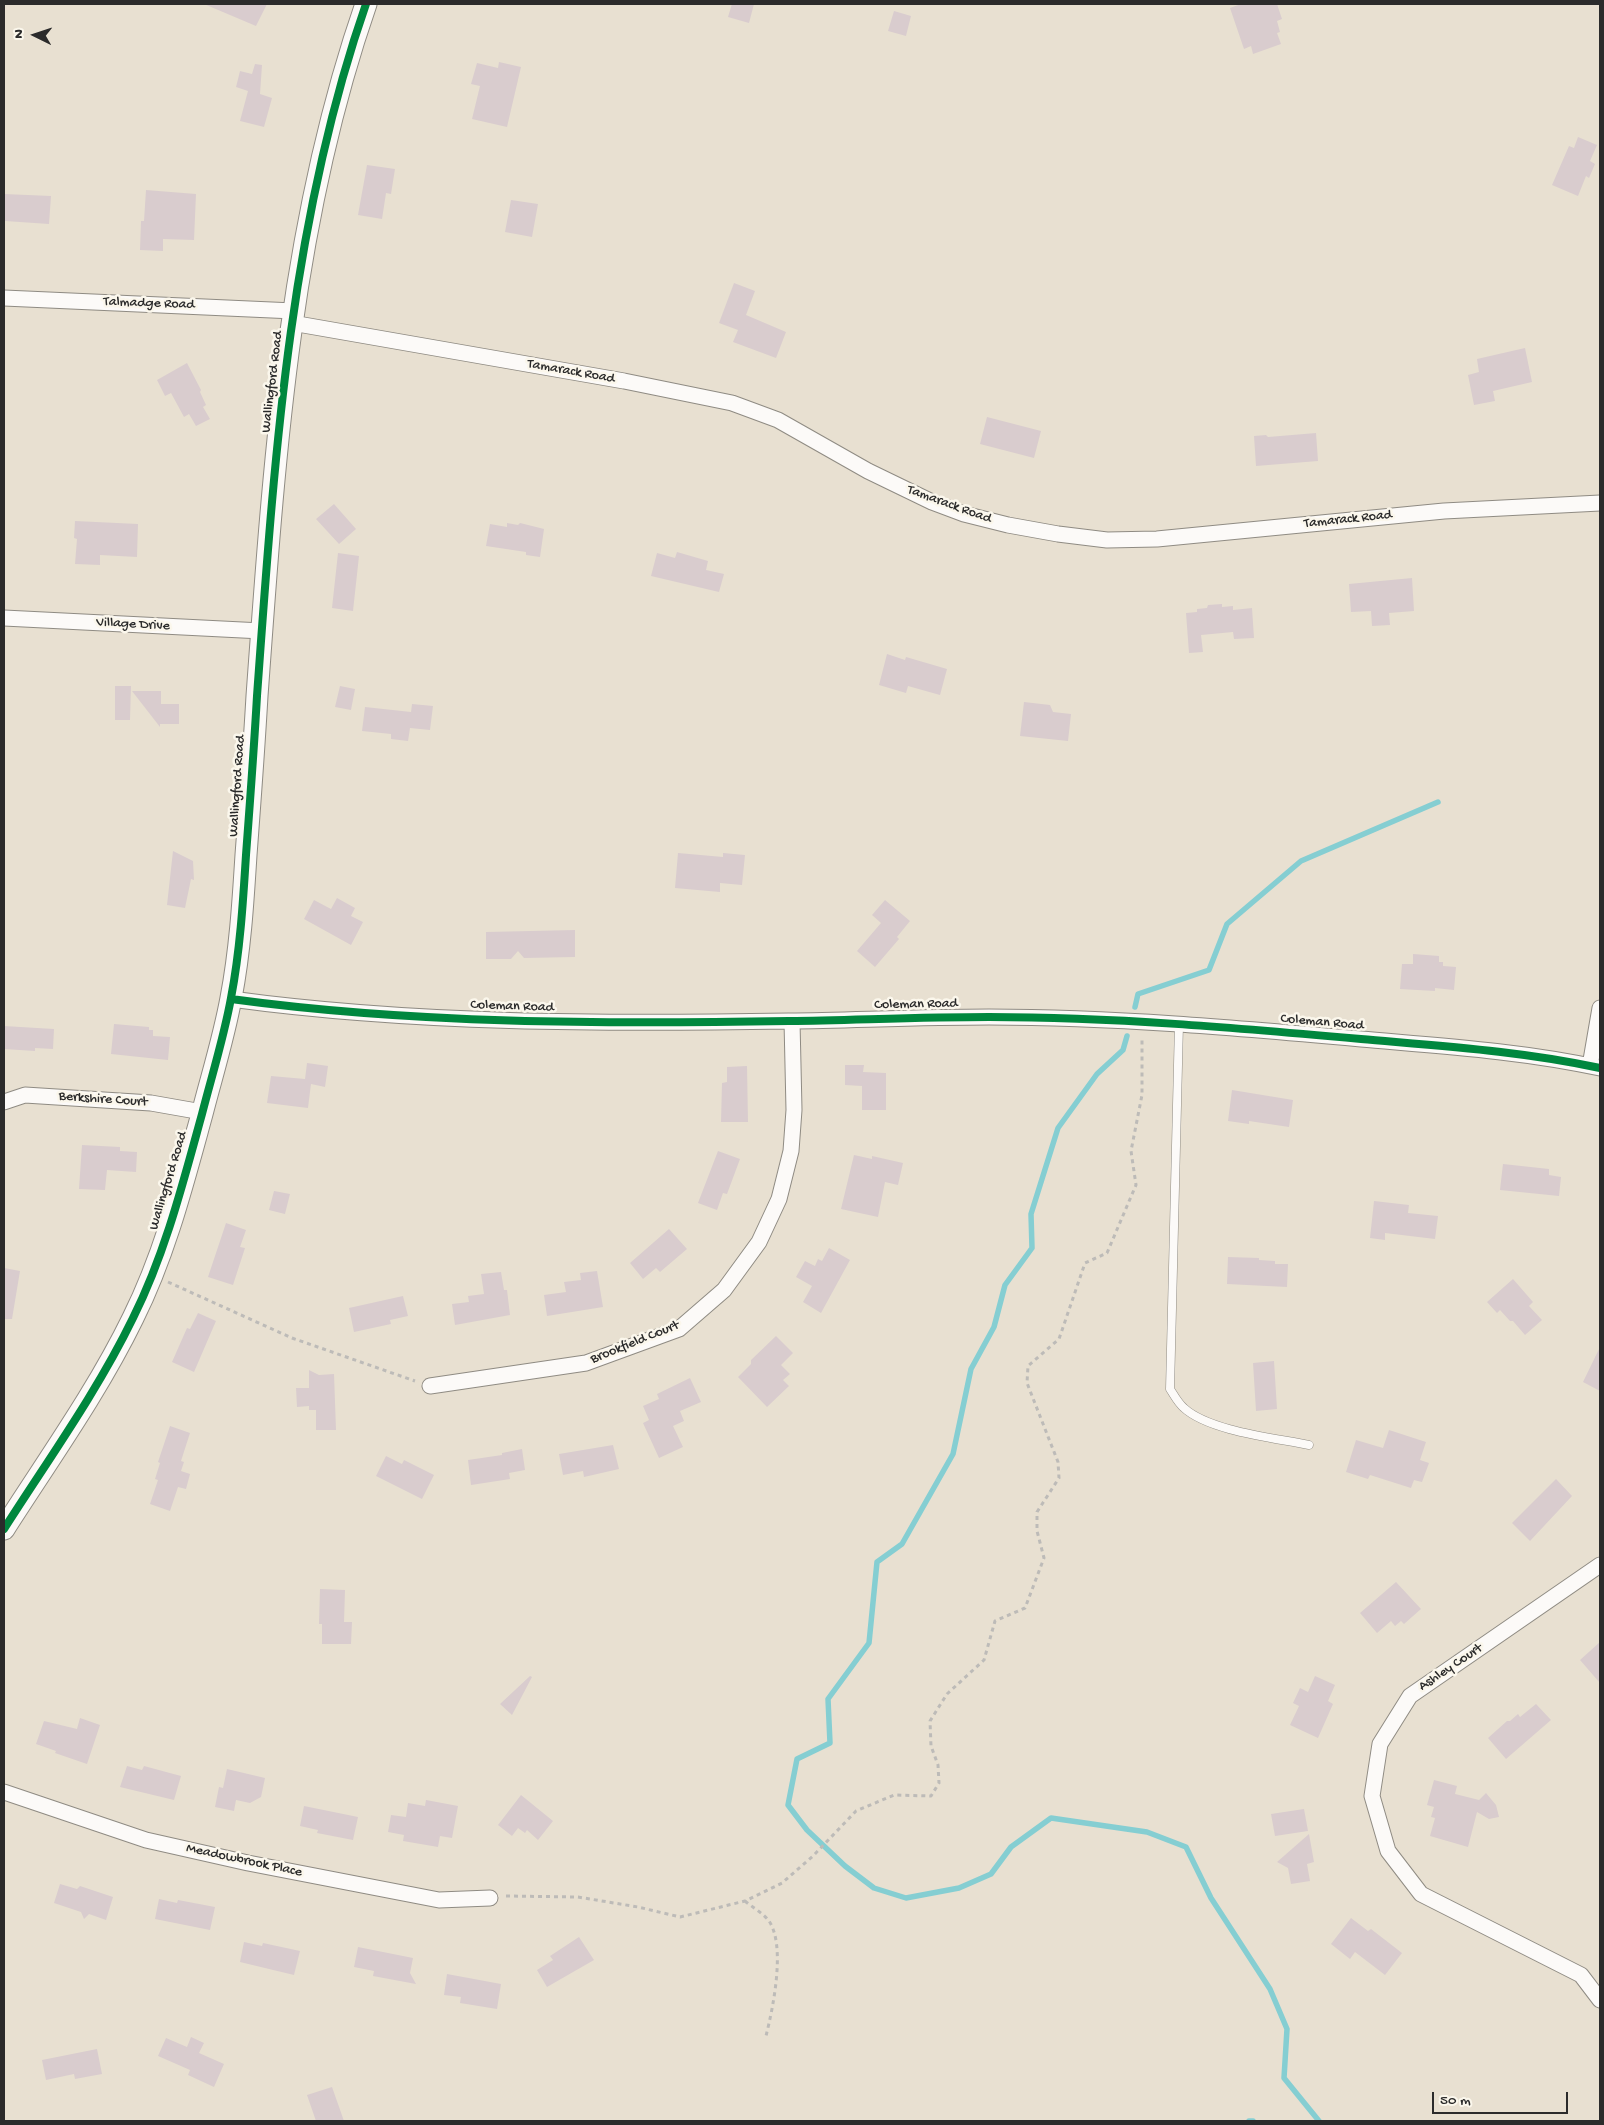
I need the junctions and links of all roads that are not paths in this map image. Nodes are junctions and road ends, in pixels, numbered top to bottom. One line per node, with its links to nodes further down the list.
1 (366, 4): 3 (street, Wallingford Road)
2 (4, 298): 3 (street, Talmadge Road)
3 (293, 317): 4 (street, Tamarack Road); 6 (street, Wallingford Road)
4 (1600, 503)
5 (4, 618): 6 (street, Village Drive)
6 (262, 631): 7 (street, Wallingford Road)
7 (231, 999): 9 (street, Coleman Road); 13 (street, Wallingford Road)
8 (1600, 1008): 11 (street)
9 (792, 1021): 10 (street, Coleman Road); 14 (street, Brookfield Court)
10 (1179, 1024): 11 (street, Coleman Road); 15 (lane)
11 (1595, 1067)
12 (4, 1102): 13 (street, Berkshire Court)
13 (202, 1112): 16 (street, Wallingford Road)
14 (430, 1386)
15 (1309, 1444)
16 (4, 1529)
17 (1600, 1566): 20 (street, Ashley Court)
18 (4, 1792): 19 (street, Meadowbrook Place)
19 (490, 1898)
20 (1600, 2000)

